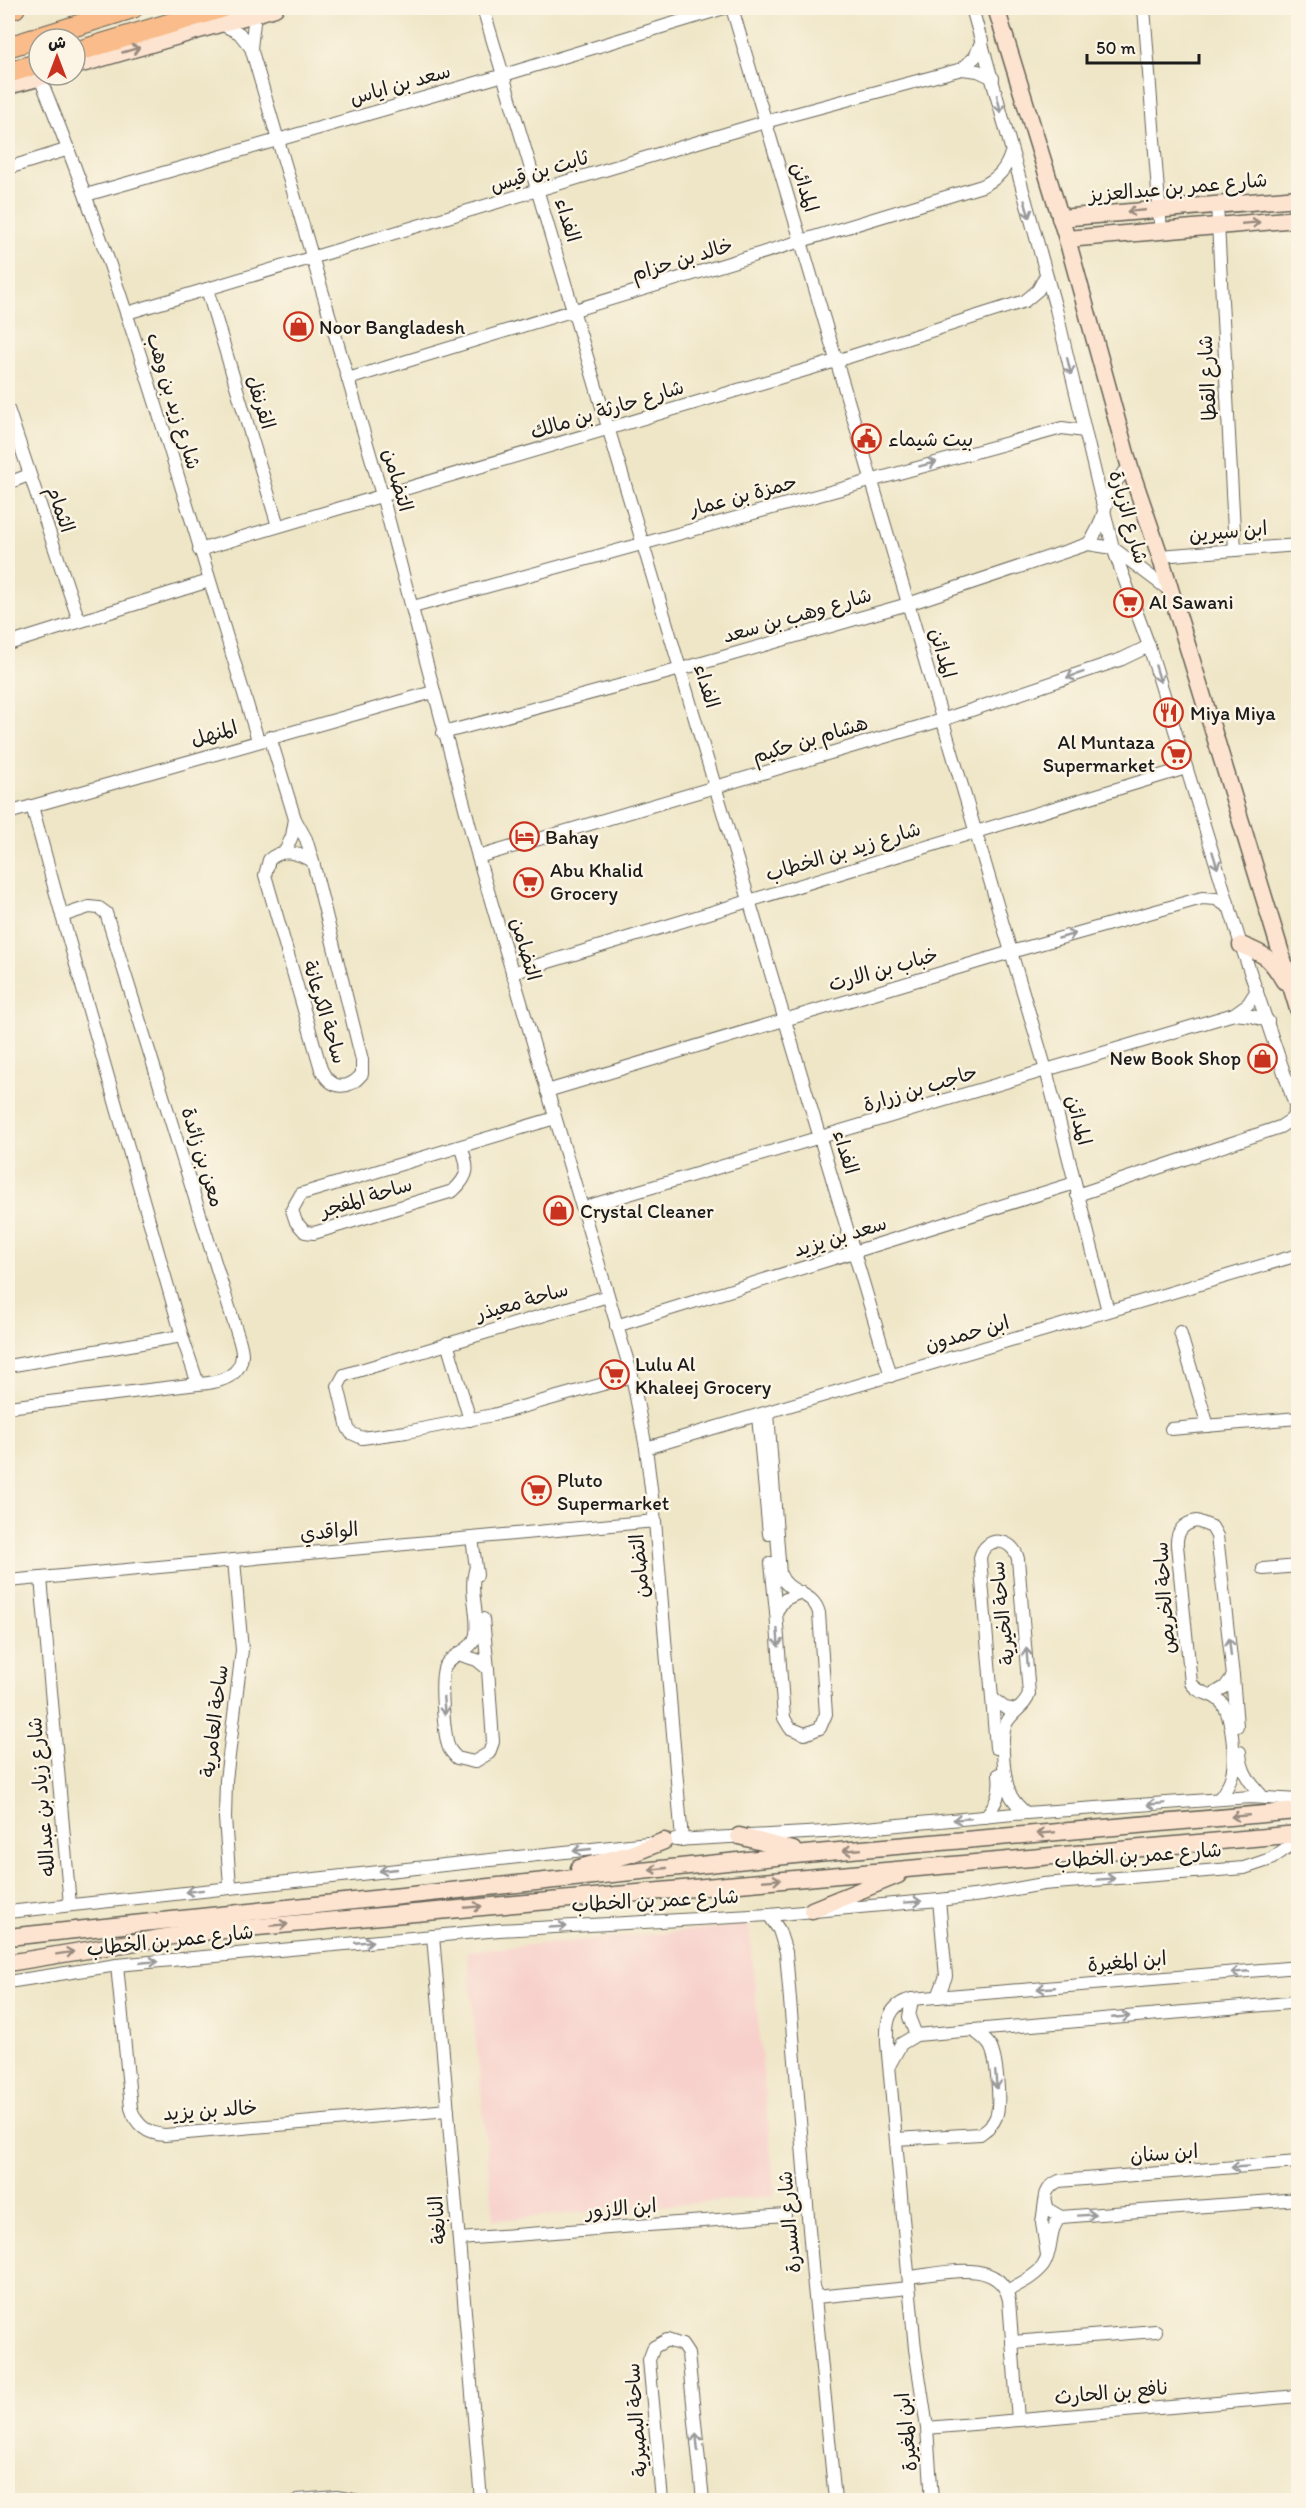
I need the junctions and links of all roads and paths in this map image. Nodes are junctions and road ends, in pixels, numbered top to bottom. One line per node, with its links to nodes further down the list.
1 (15, 8): 10 (main road)
2 (133, 8): 14 (main road)
3 (275, 8): 11 (main road)
4 (483, 8): 21 (street, الفداء)
5 (724, 8): 21 (street, سعد بن اياس)
6 (732, 8): 26 (street, المدائن)
7 (972, 8): 13 (street, شارع الزبارة)
8 (996, 8): 36 (main road, شارع الزبارة)
9 (1144, 8): 35 (street)
10 (8, 10)
11 (255, 14): 12 (main road); 15 (street, التضامن)
12 (221, 16): 15 (street); 16 (main road); 17 (main road, one-way to 12)
13 (982, 40): 18 (street); 23 (street, شارع الزبارة)
14 (8, 47)
15 (251, 48): 27 (street, التضامن)
16 (87, 49)
17 (87, 62)
18 (963, 69): 23 (street); 26 (street, ثابت بن قيس)
19 (27, 72): 20 (main road)
20 (8, 73)
21 (504, 75): 27 (street, سعد بن اياس); 31 (street, الفداء)
22 (27, 78): 24 (main road)
23 (993, 78): 29 (street, شارع الزبارة, one-way to 29)
24 (8, 86)
25 (48, 87): 28 (street, شارع زيد بن وهب)
26 (765, 122): 31 (street, ثابت بن قيس); 41 (street, المدائن)
27 (278, 139): 32 (street, سعد بن اياس); 42 (street, التضامن)
28 (69, 149): 30 (street); 32 (street, شارع زيد بن وهب)
29 (1011, 153): 41 (street, خالد بن حزام); 43 (street, شارع الزبارة, one-way to 43)
30 (8, 168)
31 (539, 191): 42 (street, ثابت بن قيس); 47 (street, الفداء)
32 (86, 195): 48 (street, شارع زيد بن وهب)
33 (1299, 198): 34 (main road, شارع عمر بن عبدالعزيز)
34 (1217, 204): 35 (main road, شارع عمر بن عبدالعزيز); 38 (street, شارع القطا)
35 (1160, 209): 36 (main road, شارع عمر بن عبدالعزيز, one-way to 36); 39 (street)
36 (1060, 218): 40 (main road, شارع الزبارة)
37 (1299, 219): 38 (main road, one-way to 37)
38 (1219, 226): 39 (main road); 66 (street, شارع القطا)
39 (1161, 231): 40 (main road)
40 (1067, 239): 54 (main road, شارع الزبارة)
41 (801, 243): 47 (street, خالد بن حزام); 49 (street, المدائن)
42 (313, 258): 44 (street, ثابت بن قيس); 50 (street, التضامن)
43 (1046, 275): 45 (street); 46 (street, شارع الزبارة)
44 (207, 289): 48 (street, ثابت بن قيس); 60 (street, القرنفل)
45 (1025, 301): 46 (street); 49 (street, شارع حارثة بن مالك)
46 (1056, 309): 53 (street, شارع الزبارة, one-way to 53)
47 (575, 311): 50 (street, خالد بن حزام); 52 (street, الفداء)
48 (127, 313): 65 (street, شارع زيد بن وهب)
49 (836, 361): 52 (street, شارع حارثة بن مالك); 56 (street, المدائن)
50 (348, 379): 58 (street, التضامن)
51 (8, 409): 55 (street, الثمام)
52 (609, 428): 58 (street, شارع حارثة بن مالك); 61 (street, الفداء)
53 (1084, 431): 56 (street, حمزة بن عمار, one-way to 53); 59 (street, شارع الزبارة)
54 (1130, 468): 59 (street); 67 (main road, شارع الزبارة)
55 (29, 475): 57 (street); 72 (street, الثمام)
56 (871, 480): 61 (street, حمزة بن عمار); 70 (street, المدائن)
57 (8, 483)
58 (382, 495): 60 (street, شارع حارثة بن مالك); 71 (street, التضامن)
59 (1104, 513): 62 (street); 64 (street, شارع الزبارة)
60 (278, 526): 65 (street, شارع حارثة بن مالك)
61 (644, 543): 71 (street, حمزة بن عمار); 75 (street, الفداء)
62 (1088, 544): 64 (street, شارع وهب بن سعد); 70 (street, شارع وهب بن سعد)
63 (1299, 545): 66 (street, ابن سيرين)
64 (1113, 548): 69 (street, شارع وهب بن سعد); 74 (street, شارع الزبارة)
65 (199, 550): 68 (street, شارع زيد بن وهب)
66 (1235, 550): 67 (street, ابن سيرين)
67 (1160, 556): 69 (main road, شارع الزبارة)
68 (209, 581): 72 (street); 79 (street, شارع زيد بن وهب)
69 (1169, 590): 96 (main road, شارع الزبارة)
70 (908, 604): 75 (street, شارع وهب بن سعد); 77 (street, المدائن)
71 (413, 607): 76 (street, التضامن)
72 (79, 621): 73 (street)
73 (8, 644)
74 (1149, 646): 77 (street, هشام بن حكيم, one-way to 77); 80 (street, شارع الزبارة, one-way to 80)
75 (681, 669): 78 (street, شارع وهب بن سعد); 81 (street, الفداء)
76 (433, 692): 78 (street, التضامن); 79 (street, المنهل)
77 (942, 720): 81 (street, هشام بن حكيم); 85 (street, المدائن)
78 (444, 733): 87 (street, التضامن)
79 (264, 739): 82 (street, المنهل); 84 (street, ساحة الكرعانة)
80 (1186, 768): 85 (street, شارع زيد بن الخطاب); 90 (street, شارع الزبارة, one-way to 90)
81 (716, 787): 87 (street, هشام بن حكيم); 89 (street, الفداء)
82 (32, 806): 83 (street, المنهل); 91 (street)
83 (8, 813)
84 (295, 819): 86 (street, ساحة الكرعانة); 88 (street, ساحة الكرعانة)
85 (975, 831): 89 (street, شارع زيد بن الخطاب); 93 (street, المدائن)
86 (285, 852): 88 (street); 88 (street, ساحة الكرعانة)
87 (478, 857): 94 (street, التضامن)
88 (313, 862)
89 (750, 900): 94 (street, شارع زيد بن الخطاب); 98 (street, الفداء)
90 (1230, 908): 92 (street, شارع الزبارة); 93 (street, خباب بن الارت, one-way to 90)
91 (63, 916): 114 (street); 119 (street, معن بن زائدة)
92 (1241, 945): 95 (street, شارع الزبارة); 96 (main road)
93 (1011, 952): 98 (street, خباب بن الارت); 100 (street, المدائن)
94 (512, 972): 101 (street, التضامن)
95 (1257, 990): 97 (street, حاجب بن زرارة); 99 (street, شارع الزبارة)
96 (1298, 1008)
97 (1234, 1014): 99 (street, حاجب بن زرارة); 100 (street, حاجب بن زرارة)
98 (785, 1018): 101 (street, خباب بن الارت); 104 (street, الفداء)
99 (1268, 1022): 103 (street, شارع الزبارة)
100 (1046, 1070): 104 (street, حاجب بن زرارة); 106 (street, المدائن)
101 (547, 1091): 102 (street, التضامن)
102 (555, 1118): 105 (street, ساحة المفجر); 107 (street, التضامن)
103 (1280, 1127): 106 (street, سعد بن يزيد)
104 (821, 1138): 107 (street, حاجب بن زرارة); 108 (street, الفداء)
105 (461, 1146): 105 (street, ساحة المفجر)
106 (1076, 1189): 108 (street, سعد بن يزيد); 111 (street, المدائن)
107 (582, 1208): 110 (street, التضامن)
108 (855, 1252): 112 (street, سعد بن يزيد); 118 (street, الفداء)
109 (1299, 1255): 111 (street, ابن حمدون)
110 (608, 1296): 112 (street, التضامن); 115 (street, ساحة معيذر)
111 (1108, 1311): 118 (street, ابن حمدون)
112 (616, 1326): 117 (street, التضامن)
113 (1180, 1332): 124 (street)
114 (182, 1336): 116 (street); 119 (street)
115 (447, 1343): 123 (street); 123 (street, ساحة معيذر)
116 (8, 1366)
117 (632, 1376): 123 (street, ساحة معيذر); 126 (street, التضامن)
118 (891, 1376): 121 (street, ابن حمدون)
119 (198, 1384): 120 (street)
120 (8, 1407)
121 (763, 1414): 126 (street, ابن حمدون); 135 (street); 136 (street)
122 (1299, 1418): 124 (street)
123 (471, 1420)
124 (1208, 1426): 125 (street)
125 (1171, 1429)
126 (646, 1448): 127 (street, التضامن)
127 (655, 1521): 128 (street, الواقدي); 151 (street, التضامن)
128 (472, 1538): 129 (street, الواقدي); 132 (street)
129 (234, 1560): 133 (street, الواقدي); 157 (street, ساحة العامرية)
130 (1299, 1566): 131 (street)
131 (1263, 1569)
132 (475, 1570): 137 (street); 138 (street)
133 (41, 1578): 134 (street, الواقدي); 159 (street, شارع زياد بن عبدالله)
134 (8, 1581)
135 (800, 1593): 136 (street); 136 (street, one-way to 135)
136 (776, 1612)
137 (458, 1654): 138 (street); 138 (street, one-way to 138)
138 (488, 1669)
139 (1233, 1676): 140 (street); 140 (street, ساحة الخريص, one-way to 140); 143 (street, ساحة الخريص)
140 (1212, 1695): 144 (street, ساحة الخريص)
141 (992, 1698): 142 (street); 142 (street, ساحة الخيرية, one-way to 141); 148 (street, ساحة الخيرية)
142 (1016, 1710): 147 (street, ساحة الخيرية)
143 (1263, 1797): 144 (street); 145 (street)
144 (1219, 1799): 147 (street, one-way to 147)
145 (1299, 1800)
146 (1299, 1811): 154 (main road, شارع عمر بن الخطاب, one-way to 154)
147 (1026, 1813): 148 (street)
148 (985, 1817): 150 (street, one-way to 150)
149 (1299, 1834): 155 (main road, شارع عمر بن الخطاب)
150 (739, 1836): 151 (street); 154 (main road)
151 (682, 1840): 153 (street)
152 (1299, 1840): 158 (street, شارع عمر بن الخطاب, one-way to 152)
153 (664, 1841): 156 (main road); 157 (street, one-way to 157)
154 (805, 1854): 156 (main road, شارع عمر بن الخطاب, one-way to 156)
155 (919, 1867): 160 (main road); 167 (main road, شارع عمر بن الخطاب, one-way to 155)
156 (524, 1882): 165 (main road, شارع عمر بن الخطاب)
157 (230, 1887): 159 (street, one-way to 159)
158 (939, 1900): 160 (street, شارع عمر بن الخطاب, one-way to 158); 170 (street)
159 (70, 1905): 161 (street)
160 (812, 1910): 162 (street, شارع عمر بن الخطاب)
161 (8, 1912)
162 (795, 1912): 163 (street, شارع عمر بن الخطاب); 166 (street, شارع السدرة)
163 (769, 1915): 164 (street, شارع عمر بن الخطاب, one-way to 163); 166 (street, شارع السدرة)
164 (433, 1936): 168 (street, شارع عمر بن الخطاب, one-way to 164); 179 (street, النابغة)
165 (8, 1937)
166 (784, 1941): 190 (street, شارع السدرة)
167 (8, 1963)
168 (117, 1965): 171 (street, شارع عمر بن الخطاب); 179 (street, خالد بن يزيد)
169 (1299, 1967): 172 (street, ابن المغيرة, one-way to 172)
170 (946, 1976): 172 (street); 173 (street)
171 (8, 1982)
172 (959, 1995): 173 (street, ابن المغيرة)
173 (938, 1997): 174 (street, ابن المغيرة)
174 (912, 1999): 177 (street); 178 (street, ابن المغيرة)
175 (1299, 1999): 176 (street, one-way to 175)
176 (973, 2030): 177 (street); 180 (street, one-way to 180)
177 (915, 2035): 178 (street)
178 (889, 2065): 180 (street, ابن المغيرة)
179 (448, 2110): 186 (street, النابغة)
180 (896, 2139): 188 (street, ابن المغيرة)
181 (1299, 2162): 183 (street, ابن سنان, one-way to 183)
182 (1299, 2199): 185 (street, one-way to 182)
183 (1045, 2202): 185 (street); 187 (street)
184 (785, 2215): 186 (street, ابن الازور)
185 (1062, 2217): 187 (street)
186 (459, 2240): 198 (street, النابغة)
187 (1047, 2256): 189 (street)
188 (909, 2282): 189 (street); 190 (street); 195 (street, ابن المغيرة)
189 (1007, 2291): 192 (street)
190 (816, 2297): 201 (street, شارع السدرة)
191 (1156, 2331): 192 (street)
192 (1012, 2342): 194 (street)
193 (1299, 2396): 194 (street, نافع بن الحارث)
194 (1018, 2420): 195 (street, نافع بن الحارث)
195 (927, 2428): 202 (street, ابن المغيرة)
196 (298, 2500): 197 (street)
197 (354, 2500)
198 (481, 2500)
199 (662, 2500): 200 (street, ساحة البصيرية, one-way to 199)
200 (703, 2500)
201 (835, 2500)
202 (932, 2500)

